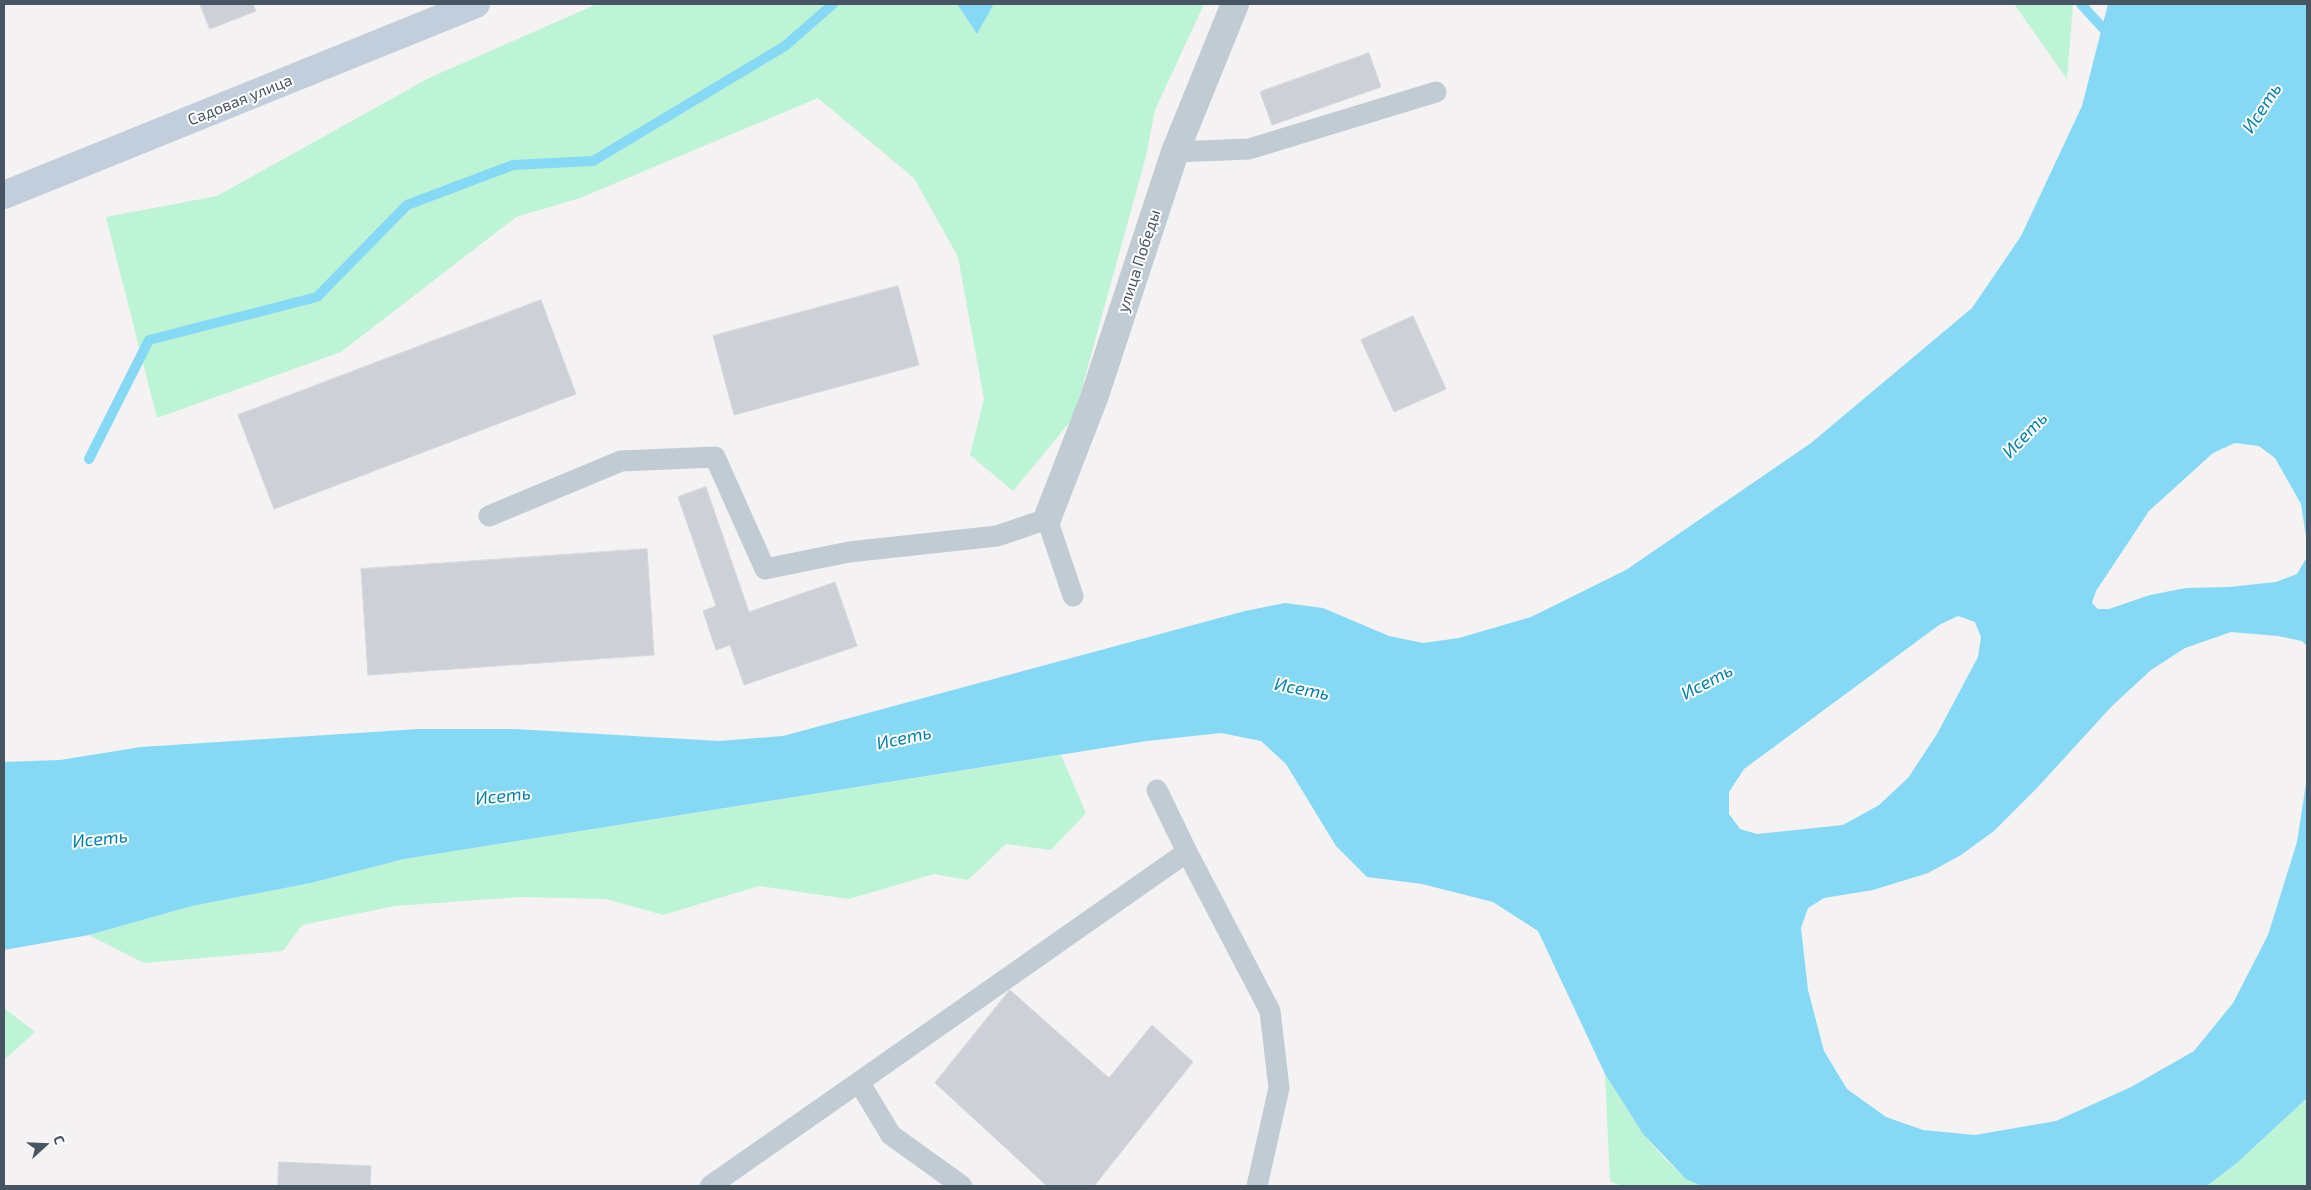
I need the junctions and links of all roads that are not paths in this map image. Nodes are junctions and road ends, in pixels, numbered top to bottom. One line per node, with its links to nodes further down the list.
1 (476, 4): 5 (main road, Садовая улица)
2 (1235, 4): 4 (street, улица Победы)
3 (1436, 92): 4 (lane)
4 (1175, 152): 7 (street, улица Победы)
5 (4, 195)
6 (489, 516): 7 (lane)
7 (1047, 519): 8 (lane)
8 (1073, 596)
9 (1157, 790): 10 (lane)
10 (1187, 852): 11 (lane); 14 (lane)
11 (859, 1082): 12 (lane); 13 (lane)
12 (710, 1186)
13 (962, 1186)
14 (1257, 1186)

